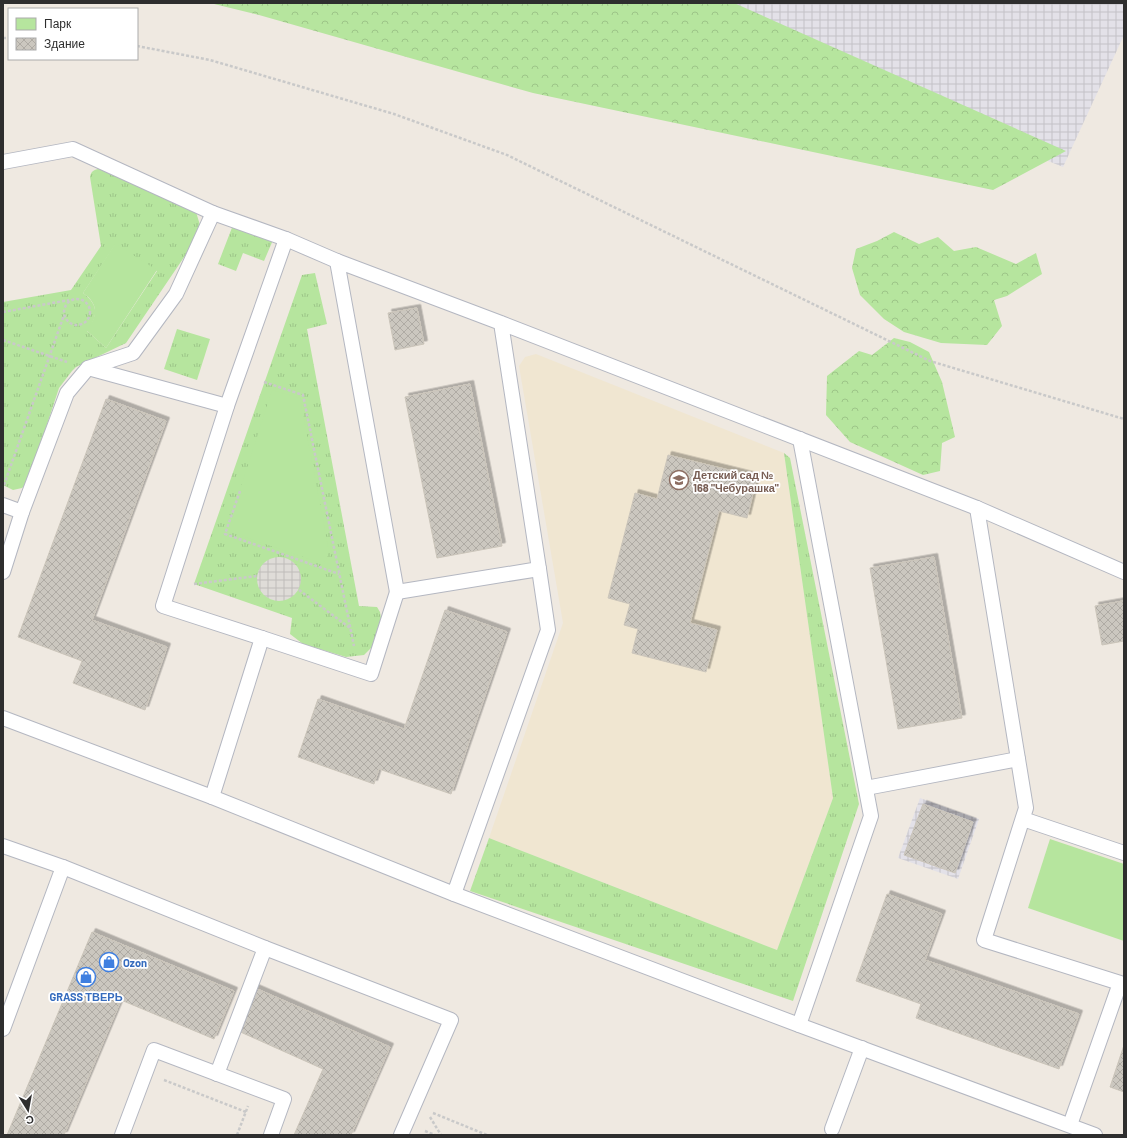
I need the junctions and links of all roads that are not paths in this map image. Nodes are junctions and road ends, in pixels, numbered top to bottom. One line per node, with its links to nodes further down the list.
1 (3, 162): 2 (lane)
2 (213, 213): 3 (lane); 6 (lane)
3 (286, 239): 4 (lane); 7 (lane)
4 (337, 261): 5 (lane); 15 (lane)
5 (501, 323): 8 (lane); 12 (lane)
6 (87, 369): 7 (lane); 11 (lane)
7 (227, 406): 16 (lane)
8 (800, 439): 10 (lane); 19 (lane)
9 (3, 505): 11 (lane)
10 (977, 508): 14 (lane); 18 (lane)
11 (22, 512): 13 (lane)
12 (539, 569): 15 (lane); 25 (lane)
13 (3, 572)
14 (1124, 572)
15 (397, 592): 16 (lane)
16 (262, 638): 20 (lane)
17 (3, 718): 20 (lane)
18 (1018, 759): 19 (lane); 21 (lane)
19 (866, 788): 28 (lane)
20 (212, 797): 25 (lane)
21 (1023, 819): 23 (lane); 27 (lane)
22 (3, 846): 24 (lane)
23 (1124, 853)
24 (63, 867): 26 (lane); 29 (lane)
25 (454, 894): 28 (lane)
26 (265, 948): 31 (lane); 36 (lane)
27 (1122, 984): 32 (lane)
28 (799, 1025): 30 (lane)
29 (3, 1028)
30 (862, 1048): 32 (lane); 33 (lane)
31 (217, 1074): 34 (lane); 35 (lane)
32 (1070, 1125): 37 (lane)
33 (832, 1129)
34 (122, 1135)
35 (271, 1135)
36 (401, 1135)
37 (1095, 1135)

